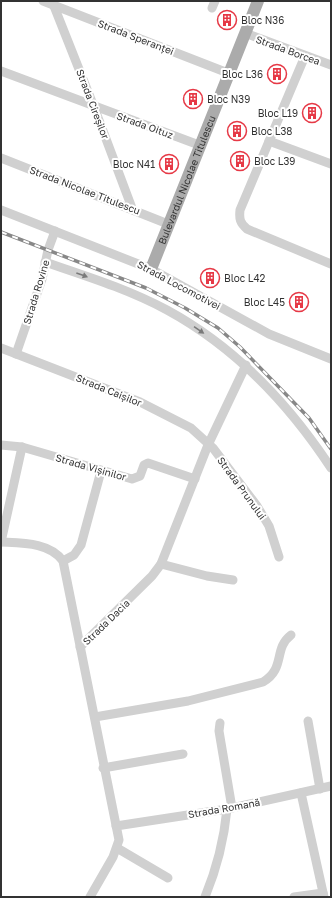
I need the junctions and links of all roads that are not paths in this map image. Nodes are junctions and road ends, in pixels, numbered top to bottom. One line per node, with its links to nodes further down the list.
1 (43, 1): 3 (street, Strada Speranței)
2 (258, 1): 4 (main road, Bulevardul Nicolae Titulescu)
3 (53, 3): 8 (street, Strada Speranței); 9 (street, Strada Cireșilor)
4 (245, 34): 5 (street, Strada Borcea); 8 (main road, Bulevardul Nicolae Titulescu)
5 (305, 56): 6 (street, Strada Borcea); 10 (street)
6 (331, 65)
7 (1, 71): 9 (street, Strada Oituz)
8 (228, 73): 11 (main road, Bulevardul Nicolae Titulescu)
9 (94, 107): 11 (street, Strada Oituz); 14 (street, Strada Cireșilor)
10 (269, 141): 13 (street); 19 (street)
11 (199, 145): 16 (main road, Bulevardul Nicolae Titulescu)
12 (1, 158): 14 (street, Strada Nicolae Titulescu)
13 (331, 164)
14 (132, 208): 16 (street, Strada Nicolae Titulescu)
15 (1, 210): 17 (street, Strada Locomotivei)
16 (168, 224): 20 (main road, Bulevardul Nicolae Titulescu)
17 (55, 231): 18 (street, Strada Rovine); 20 (street, Strada Locomotivei)
18 (45, 262): 22 (street, Strada Rovine); 24 (street, one-way to 24)
19 (331, 264)
20 (151, 268): 23 (street, Strada Locomotivei)
21 (1, 348): 22 (street, Strada Caișilor)
22 (16, 354): 26 (street, Strada Caișilor)
23 (331, 359)
24 (246, 365): 26 (street, Strada Dacia); 28 (street)
25 (1, 444): 27 (street, Strada Vișinilor)
26 (208, 445): 30 (street, Strada Dacia); 32 (street, Strada Prunului)
27 (22, 447): 29 (street, Strada Vișinilor); 31 (street)
28 (331, 468)
29 (101, 471): 30 (street, Strada Vișinilor); 33 (street)
30 (195, 480): 34 (street, Strada Dacia)
31 (1, 542): 33 (street)
32 (279, 557)
33 (62, 561): 37 (street)
34 (161, 564): 35 (street); 37 (street, Strada Dacia)
35 (233, 580)
36 (291, 634): 38 (street)
37 (80, 647): 38 (street, Strada Dacia)
38 (95, 717): 42 (street, Strada Dacia)
39 (308, 721): 44 (street)
40 (220, 723): 46 (street)
41 (183, 754): 42 (street)
42 (103, 768): 47 (street, Strada Dacia)
43 (331, 786): 44 (street, Strada Romană)
44 (320, 789): 45 (street, Strada Romană)
45 (301, 793): 46 (street, Strada Romană); 50 (street)
46 (230, 808): 47 (street, Strada Romană); 52 (street)
47 (116, 826): 48 (street, Strada Dacia)
48 (117, 848): 49 (street); 51 (street)
49 (168, 878)
50 (324, 895): 53 (street)
51 (90, 897)
52 (206, 897)
53 (294, 897)

